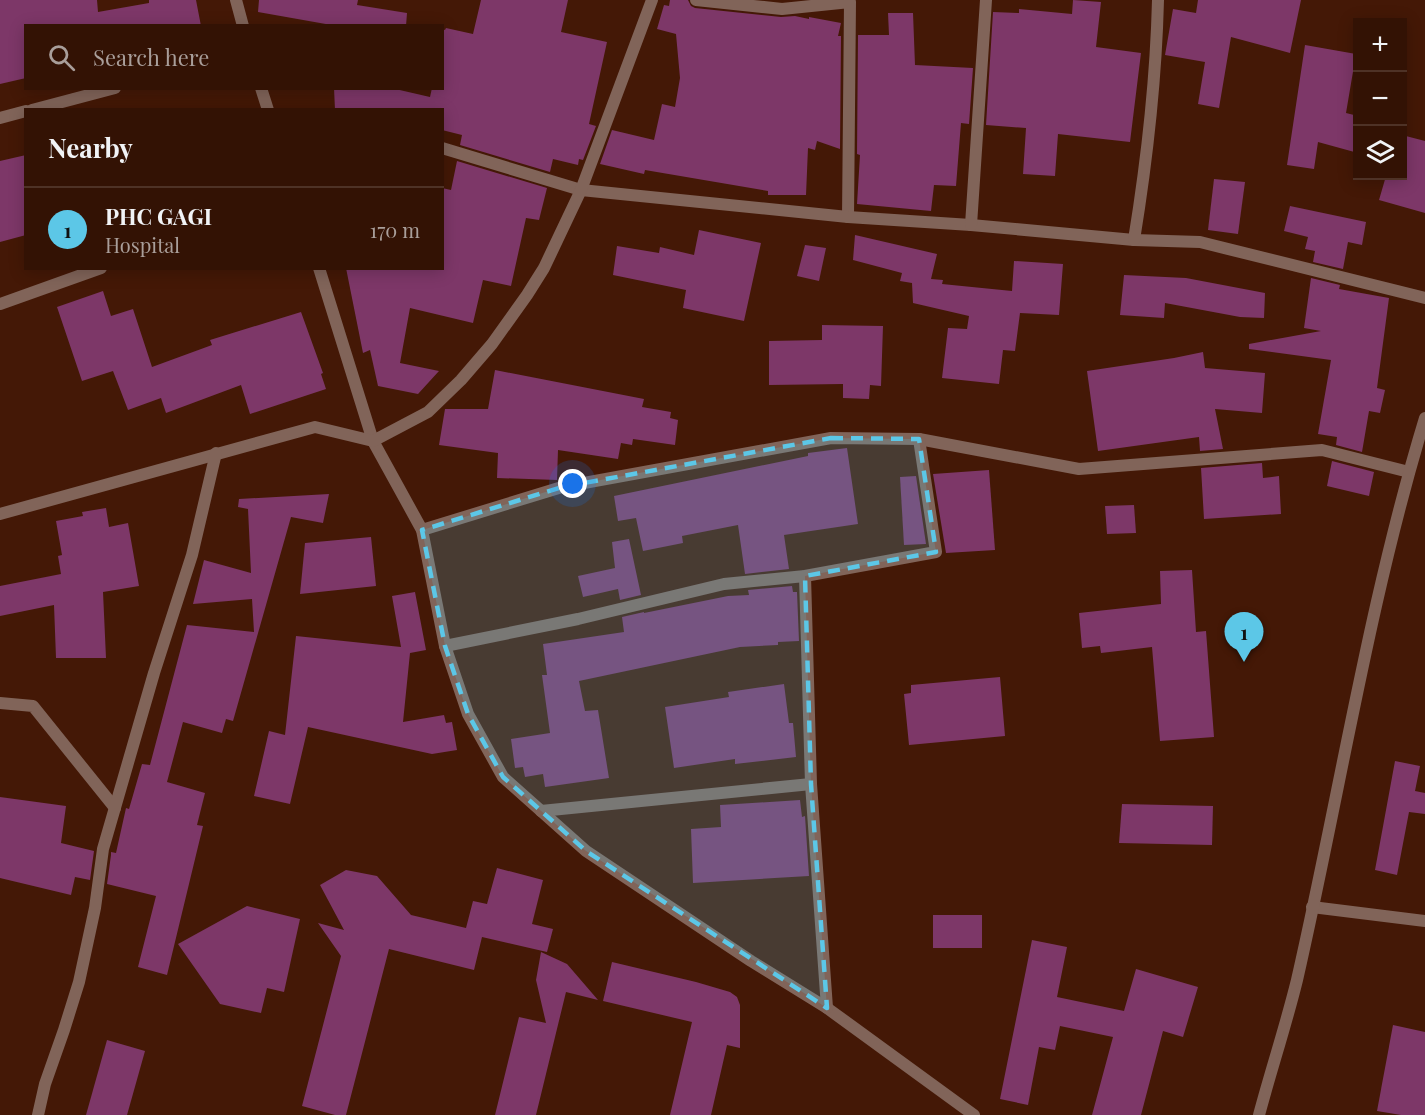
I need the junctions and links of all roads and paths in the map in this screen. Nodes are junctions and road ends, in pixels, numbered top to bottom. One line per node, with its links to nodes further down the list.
1 (236, 0): 6 (street)
2 (652, 0): 14 (street)
3 (696, 0): 15 (street)
4 (986, 0): 16 (street)
5 (1158, 0): 17 (street)
6 (242, 24)
7 (107, 90): 9 (street)
8 (262, 90): 10 (street)
9 (40, 108)
10 (267, 108)
11 (24, 112): 12 (street)
12 (0, 118)
13 (444, 149): 14 (street)
14 (581, 190): 15 (street); 24 (street)
15 (848, 217): 16 (street)
16 (971, 225): 17 (street)
17 (1134, 240): 20 (street)
18 (95, 270): 21 (street)
19 (321, 270): 24 (street)
20 (1425, 298)
21 (0, 304)
22 (1425, 418): 26 (street)
23 (919, 439): 26 (street); 28 (street); 29 (street)
24 (373, 441): 25 (street); 28 (street)
25 (216, 453): 27 (street); 33 (street)
26 (1409, 472): 35 (street)
27 (0, 514)
28 (422, 530): 30 (street)
29 (805, 576): 30 (street); 32 (street)
30 (445, 646): 34 (street)
31 (0, 703): 33 (street)
32 (811, 784): 34 (street); 37 (street)
33 (115, 808): 38 (street)
34 (541, 811): 37 (street)
35 (1311, 907): 36 (street); 40 (street)
36 (1425, 921)
37 (827, 1008): 39 (street)
38 (38, 1115)
39 (974, 1115)
40 (1259, 1115)

